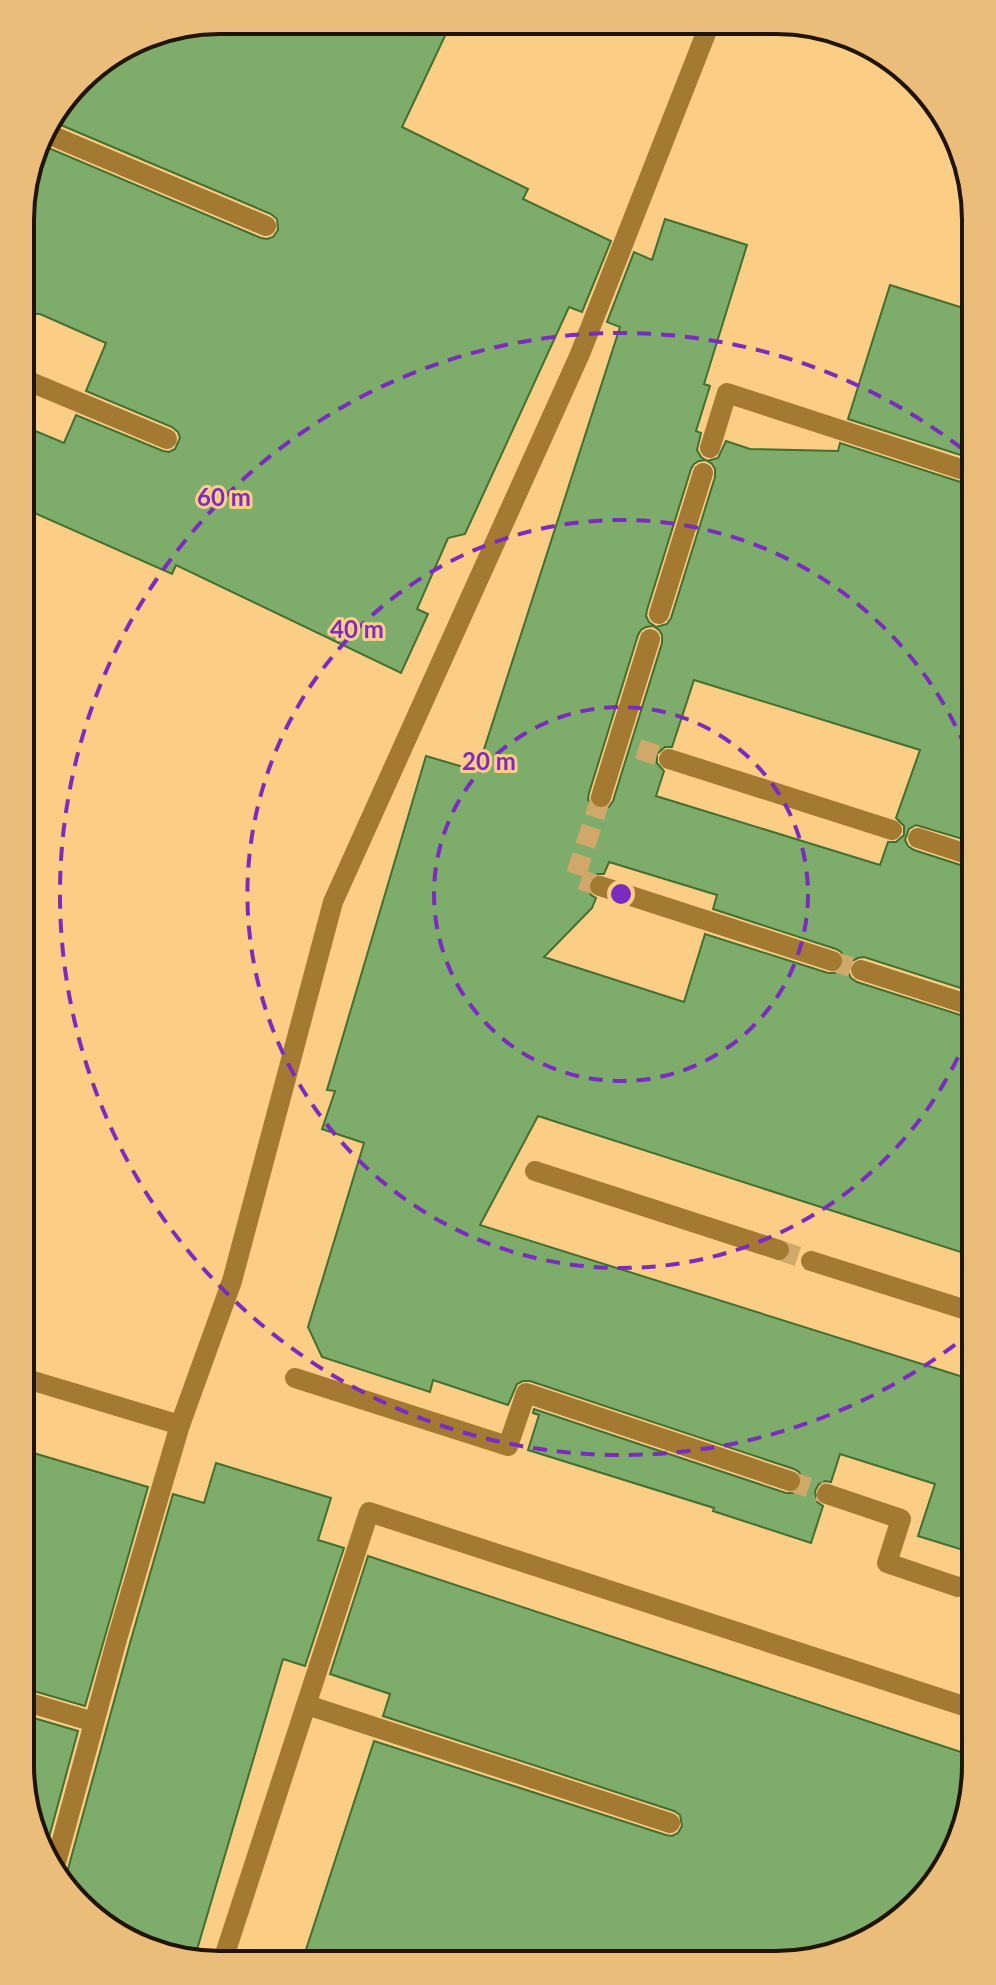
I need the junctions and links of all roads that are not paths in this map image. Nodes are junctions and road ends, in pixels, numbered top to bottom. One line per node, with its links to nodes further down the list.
1 (706, 34): 28 (street)
2 (54, 136): 3 (street)
3 (266, 226)
4 (34, 383): 5 (street)
5 (167, 439)
6 (710, 448): 7 (street)
7 (962, 469)
8 (703, 473): 9 (street)
9 (659, 614)
10 (650, 639): 11 (street)
11 (618, 742): 12 (street); 14 (street)
12 (638, 749)
13 (669, 759): 15 (street)
14 (601, 797)
15 (892, 830)
16 (918, 838): 17 (street)
17 (962, 852)
18 (600, 886): 19 (street)
19 (832, 961)
20 (861, 970): 21 (street)
21 (962, 1002)
22 (535, 1171): 23 (street)
23 (779, 1250)
24 (811, 1261): 25 (street)
25 (962, 1309)
26 (295, 1378): 29 (street)
27 (34, 1381): 28 (street)
28 (180, 1425): 35 (street)
29 (790, 1481)
30 (827, 1494): 31 (street)
31 (962, 1586)
32 (34, 1704): 35 (street)
33 (307, 1705): 34 (street); 36 (street); 38 (street)
34 (962, 1705)
35 (94, 1722): 37 (street)
36 (670, 1823)
37 (58, 1856)
38 (226, 1951)

